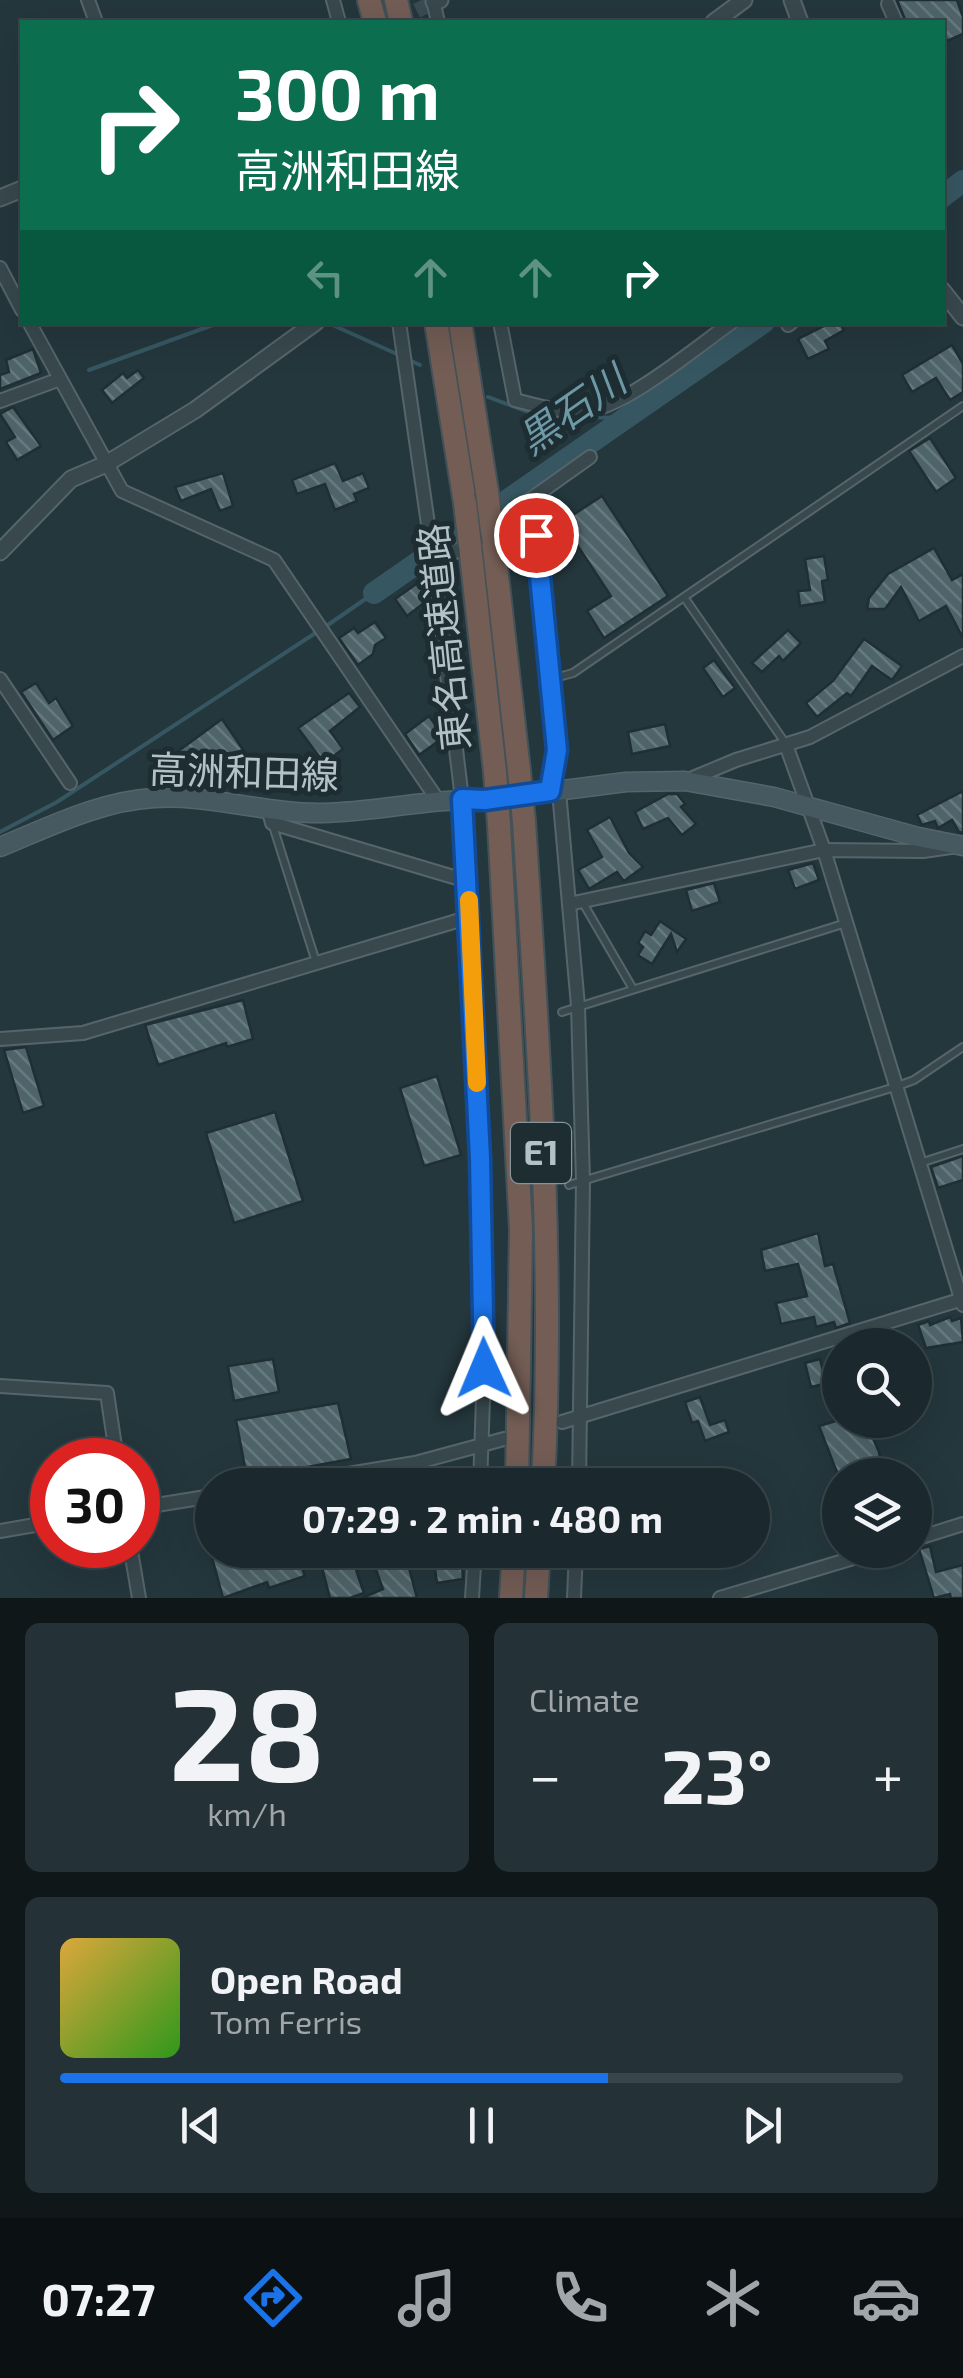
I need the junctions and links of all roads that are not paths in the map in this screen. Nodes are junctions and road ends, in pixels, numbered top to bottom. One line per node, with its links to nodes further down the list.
1 (744, 0): 3 (street)
2 (888, 4): 4 (street)
3 (717, 20)
4 (895, 20)
5 (0, 268): 7 (street)
6 (945, 294): 8 (street)
7 (20, 306)
8 (963, 317)
9 (32, 325): 16 (street)
10 (312, 325): 20 (street)
11 (400, 325): 23 (street)
12 (436, 325): 62 (highway, 東名高速道路 / E1, bridge)
13 (460, 325): 63 (highway, 東名高速道路 / E1, bridge)
14 (501, 325): 15 (street)
15 (728, 325)
16 (60, 380): 17 (street); 20 (street)
17 (0, 401)
18 (963, 406): 24 (lane)
19 (590, 456): 21 (street)
20 (106, 464): 22 (street); 33 (street)
21 (532, 499): 23 (street); 27 (street)
22 (0, 552)
23 (434, 564): 32 (street)
24 (684, 597): 27 (lane); 28 (lane)
25 (963, 656): 28 (street)
26 (0, 679): 30 (street)
27 (550, 679): 31 (street)
28 (786, 744): 29 (street); 34 (street)
29 (686, 780): 31 (main road, 高洲和田線); 34 (main road, 高洲和田線)
30 (70, 783)
31 (555, 791): 32 (main road, 高洲和田線); 40 (street)
32 (462, 799): 33 (main road, 高洲和田線); 39 (street)
33 (439, 802): 35 (main road, 高洲和田線)
34 (808, 806): 36 (main road, 高洲和田線); 38 (street)
35 (270, 816): 37 (main road, 高洲和田線); 39 (street); 43 (lane)
36 (961, 846): 38 (street)
37 (0, 847)
38 (824, 850): 40 (street); 42 (street)
39 (468, 881): 41 (street)
40 (576, 903): 44 (lane); 45 (street)
41 (470, 917): 43 (street); 59 (street)
42 (846, 923): 44 (lane); 49 (street)
43 (316, 963): 47 (street)
44 (633, 990): 45 (lane)
45 (578, 1006): 46 (lane); 52 (street)
46 (562, 1012)
47 (0, 1039)
48 (963, 1047): 49 (lane)
49 (895, 1087): 51 (street); 52 (lane)
50 (963, 1149): 51 (lane)
51 (919, 1163): 53 (street)
52 (576, 1183): 55 (street)
53 (962, 1302): 55 (street)
54 (0, 1386): 57 (street)
55 (582, 1416): 56 (street); 64 (street)
56 (562, 1422)
57 (114, 1438)
58 (504, 1439): 59 (street)
59 (482, 1446): 60 (street); 61 (street)
60 (385, 1468)
61 (481, 1468)
62 (517, 1468)
63 (543, 1468)
64 (580, 1468)
65 (195, 1499): 66 (street)
66 (160, 1504)
67 (963, 1524): 70 (street)
68 (30, 1526): 69 (street)
69 (0, 1531)
70 (932, 1534)
71 (822, 1567): 82 (street)
72 (134, 1568): 77 (street)
73 (474, 1568): 78 (street)
74 (513, 1568): 79 (highway)
75 (538, 1568): 80 (highway)
76 (575, 1568): 81 (street)
77 (139, 1598)
78 (472, 1598)
79 (511, 1598)
80 (536, 1598)
81 (574, 1598)
82 (720, 1598)

